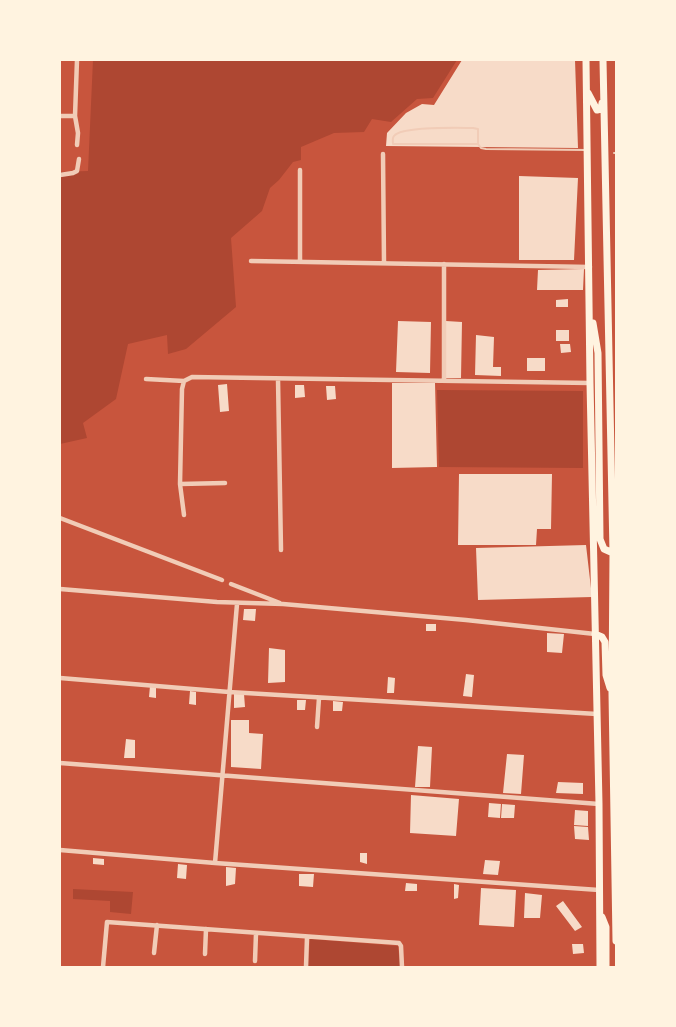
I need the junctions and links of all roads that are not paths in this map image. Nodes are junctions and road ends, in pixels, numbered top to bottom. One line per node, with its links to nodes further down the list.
1 (77, 60): 7 (street)
2 (586, 60): 4 (highway)
3 (603, 60): 5 (highway)
4 (586, 88): 5 (highway); 10 (highway)
5 (603, 90): 31 (highway)
6 (60, 116): 7 (street)
7 (75, 116): 9 (street)
8 (478, 144): 8 (lane); 10 (lane)
9 (77, 145)
10 (587, 150): 19 (highway)
11 (384, 154): 17 (street)
12 (79, 159): 14 (street)
13 (300, 170): 16 (street)
14 (60, 174)
15 (251, 261): 16 (street)
16 (300, 262): 17 (street)
17 (384, 264): 18 (street)
18 (444, 264): 19 (street); 24 (street)
19 (590, 267): 20 (highway)
20 (590, 311): 25 (highway); 31 (highway)
21 (146, 379): 23 (street)
22 (278, 379): 23 (street); 24 (street); 30 (street)
23 (184, 381): 27 (street)
24 (444, 381): 25 (street)
25 (590, 383): 37 (highway)
26 (225, 482): 27 (street)
27 (180, 484): 28 (street)
28 (184, 515)
29 (60, 518): 32 (street)
30 (282, 550)
31 (613, 553): 40 (highway)
32 (222, 580)
33 (231, 584): 36 (street)
34 (60, 589): 35 (street)
35 (237, 604): 36 (street); 39 (street)
36 (283, 604): 37 (street)
37 (595, 634): 40 (highway); 42 (highway)
38 (60, 678): 39 (street)
39 (229, 692): 41 (street); 45 (street)
40 (612, 693): 55 (highway)
41 (319, 698): 42 (street); 43 (street)
42 (597, 714): 46 (highway)
43 (318, 727)
44 (60, 763): 45 (street)
45 (222, 775): 46 (street); 48 (street)
46 (599, 804): 49 (highway)
47 (60, 850): 48 (street)
48 (215, 863): 49 (street)
49 (599, 890): 50 (highway)
50 (600, 909): 63 (highway); 64 (highway)
51 (157, 925): 52 (street); 56 (street); 59 (street)
52 (206, 929): 53 (street); 57 (street)
53 (256, 933): 54 (street); 58 (street)
54 (308, 937): 60 (street); 61 (street)
55 (616, 940)
56 (154, 953)
57 (205, 954)
58 (255, 961)
59 (103, 967)
60 (306, 967)
61 (402, 967): 62 (street)
62 (406, 967)
63 (600, 967)
64 (606, 967)

